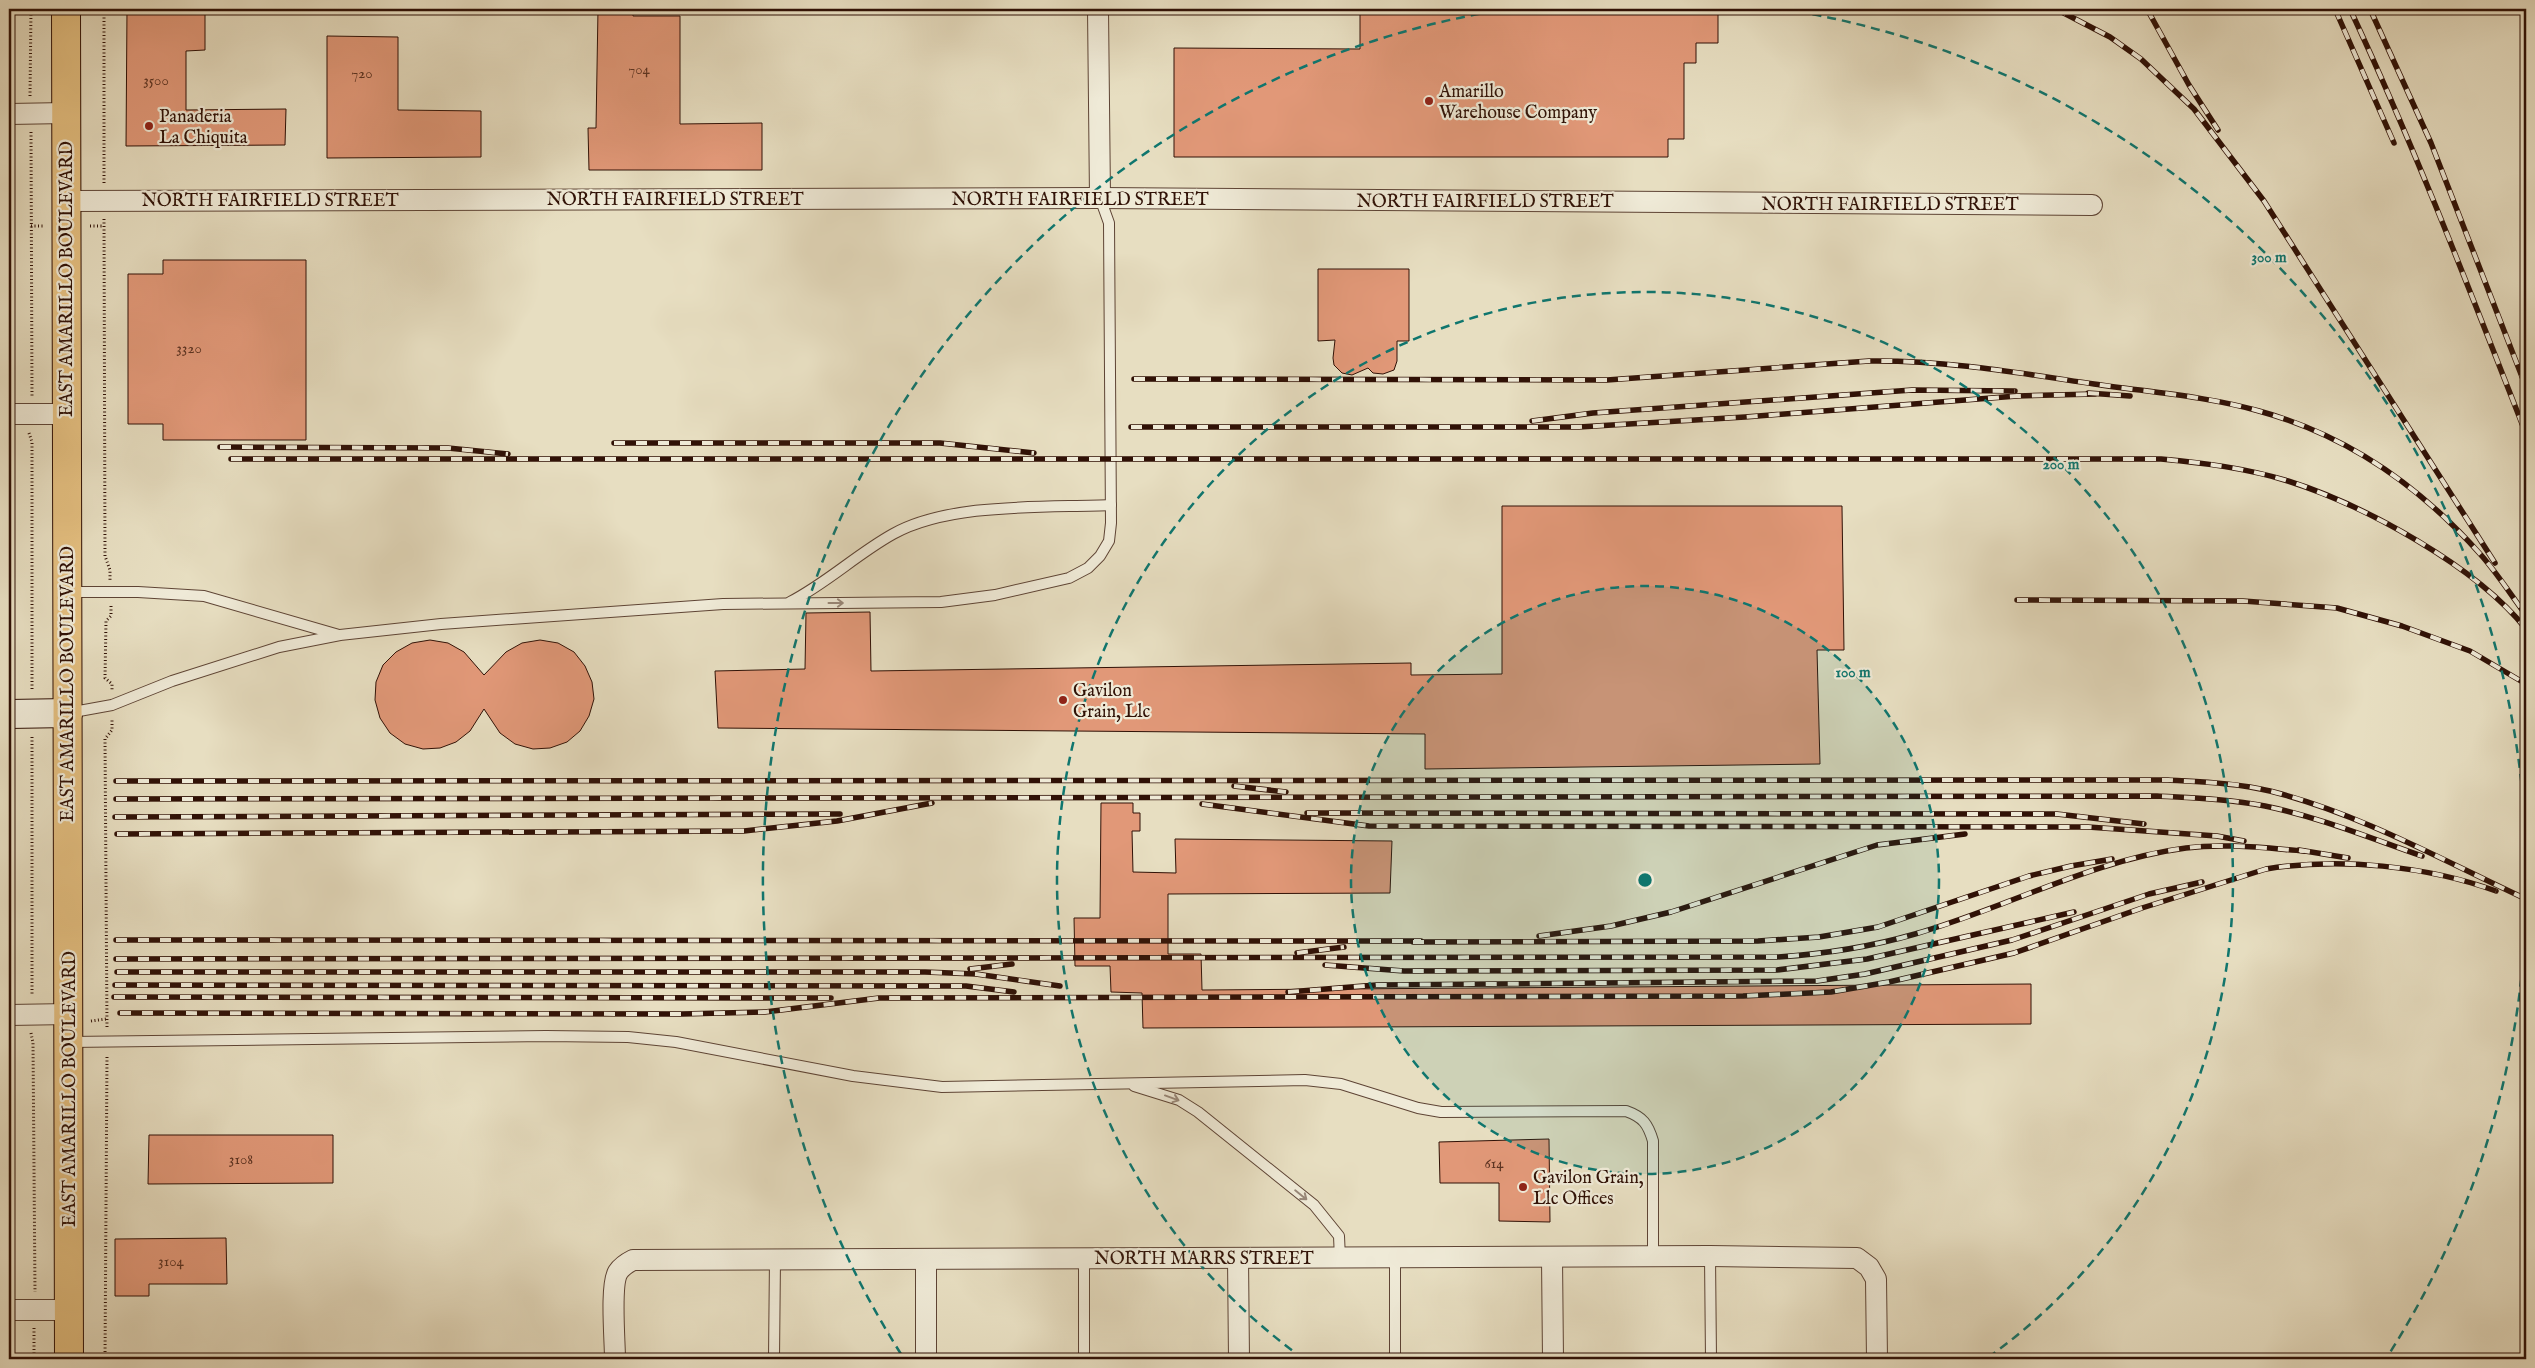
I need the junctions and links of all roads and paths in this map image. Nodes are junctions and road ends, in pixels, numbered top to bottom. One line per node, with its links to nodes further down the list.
1 (31, 9): 5 (path)
2 (66, 9): 6 (highway, EAST AMARILLO BOULEVARD)
3 (104, 9): 9 (path)
4 (1098, 9): 10 (street)
5 (30, 96)
6 (66, 113): 7 (street); 11 (highway, EAST AMARILLO BOULEVARD)
7 (9, 114)
8 (31, 132): 14 (path)
9 (104, 177)
10 (1100, 198): 11 (street, NORTH FAIRFIELD STREET); 12 (street, NORTH FAIRFIELD STREET); 18 (lane)
11 (67, 201): 16 (highway, EAST AMARILLO BOULEVARD)
12 (2092, 205)
13 (104, 226): 19 (path)
14 (32, 395)
15 (9, 414): 16 (street)
16 (66, 414): 20 (highway, EAST AMARILLO BOULEVARD)
17 (26, 427): 23 (path)
18 (1111, 505): 21 (lane); 21 (lane, one-way to 18)
19 (111, 591): 20 (lane); 22 (lane); 24 (path)
20 (67, 592): 25 (highway, EAST AMARILLO BOULEVARD)
21 (787, 603): 22 (lane)
22 (340, 635): 24 (lane)
23 (30, 697)
24 (112, 705): 25 (lane); 32 (path)
25 (68, 713): 26 (street); 29 (highway, EAST AMARILLO BOULEVARD)
26 (9, 714)
27 (30, 732): 28 (path)
28 (31, 1001)
29 (69, 1014): 30 (street); 33 (highway, EAST AMARILLO BOULEVARD)
30 (9, 1015)
31 (30, 1030): 44 (path)
32 (107, 1041): 33 (lane); 34 (lane); 50 (path)
33 (69, 1042): 46 (highway, EAST AMARILLO BOULEVARD)
34 (1126, 1083): 36 (lane); 42 (lane, one-way to 42)
35 (1710, 1256): 36 (street, NORTH MARRS STREET); 58 (lane); 59 (street, NORTH MARRS STREET)
36 (1652, 1257): 40 (street, NORTH MARRS STREET)
37 (775, 1258): 41 (street, NORTH MARRS STREET); 51 (street, NORTH MARRS STREET); 52 (lane)
38 (1084, 1258): 39 (street, NORTH MARRS STREET); 41 (street, NORTH MARRS STREET); 54 (lane)
39 (1238, 1258): 42 (street, NORTH MARRS STREET); 55 (street)
40 (1552, 1258): 43 (street, NORTH MARRS STREET); 57 (street)
41 (926, 1259): 53 (street)
42 (1340, 1259): 43 (street, NORTH MARRS STREET)
43 (1394, 1259): 56 (lane)
44 (35, 1290)
45 (9, 1310): 46 (street)
46 (69, 1310): 49 (highway, EAST AMARILLO BOULEVARD)
47 (34, 1331): 48 (path)
48 (34, 1359)
49 (69, 1359)
50 (106, 1359)
51 (614, 1359)
52 (774, 1359)
53 (926, 1359)
54 (1084, 1359)
55 (1238, 1359)
56 (1394, 1359)
57 (1552, 1359)
58 (1711, 1359)
59 (1877, 1359)

